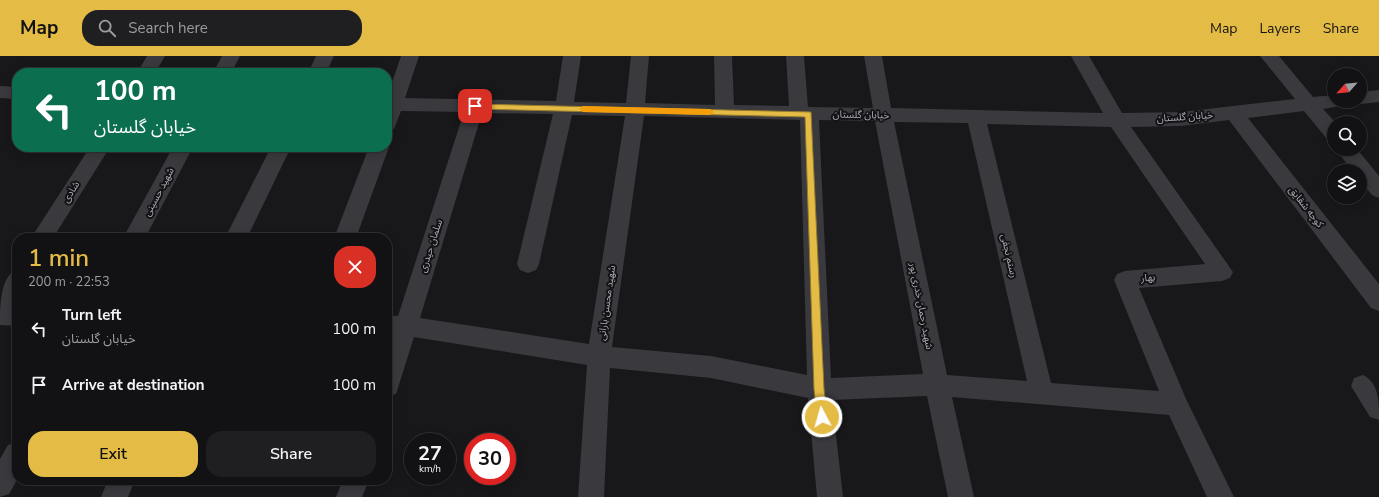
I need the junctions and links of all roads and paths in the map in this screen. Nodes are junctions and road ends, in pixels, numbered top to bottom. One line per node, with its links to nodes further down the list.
1 (156, 56): 12 (street)
2 (231, 56): 13 (street)
3 (325, 56): 14 (street)
4 (410, 56): 19 (street)
5 (572, 56): 24 (street)
6 (640, 56): 25 (street, شهید محسن بارانی)
7 (723, 56): 26 (street)
8 (795, 56): 28 (street)
9 (873, 56): 29 (street, شهید رحمان خدری پور)
10 (1080, 56): 31 (street)
11 (1269, 56): 22 (street)
12 (149, 68)
13 (225, 68)
14 (319, 68)
15 (0, 92): 16 (street)
16 (12, 93)
17 (1379, 96): 18 (street)
18 (1367, 97)
19 (392, 101)
20 (1327, 102): 22 (street, خیابان گلستان)
21 (392, 104): 23 (street, خیابان گلستان)
22 (1310, 104): 27 (street, خیابان گلستان); 32 (street)
23 (475, 106): 24 (street, خیابان گلستان); 49 (street, سلمان حیدری)
24 (564, 108): 25 (street, خیابان گلستان); 43 (street)
25 (635, 110): 26 (street, خیابان گلستان); 51 (street, شهید محسن بارانی)
26 (725, 112): 28 (street, خیابان گلستان)
27 (1233, 112): 31 (street, خیابان گلستان); 45 (street, کوچه شقایق)
28 (804, 114): 29 (street, خیابان گلستان); 54 (street)
29 (883, 115): 30 (street, خیابان گلستان); 52 (street, شهید رحمان خدری پور)
30 (976, 118): 31 (street, خیابان گلستان); 55 (street, رستم نجفی)
31 (1116, 120): 56 (street, بهار)
32 (1327, 125)
33 (97, 152): 39 (street, شادی)
34 (180, 152): 40 (street, شهید حسینی)
35 (279, 152): 41 (street)
36 (377, 152): 42 (street)
37 (1352, 156): 38 (street)
38 (1379, 190)
39 (45, 233)
40 (137, 233)
41 (238, 233)
42 (347, 233)
43 (528, 264)
44 (12, 286): 46 (street)
45 (1379, 301)
46 (0, 305)
47 (0, 315): 48 (street)
48 (12, 316)
49 (396, 326): 50 (street, سلمان حیدری); 51 (street)
50 (392, 353)
51 (599, 356): 54 (street); 64 (street, شهید محسن بارانی)
52 (936, 384): 54 (street); 55 (street); 66 (street, شهید رحمان خدری پور)
53 (1363, 386): 57 (street)
54 (819, 389): 65 (street)
55 (1042, 394): 56 (street)
56 (1176, 404): 67 (street, بهار)
57 (1379, 409)
58 (12, 463): 59 (street)
59 (0, 485)
60 (120, 485): 62 (street)
61 (354, 485): 63 (street)
62 (114, 497)
63 (349, 497)
64 (591, 497)
65 (830, 497)
66 (961, 497)
67 (1221, 497)

